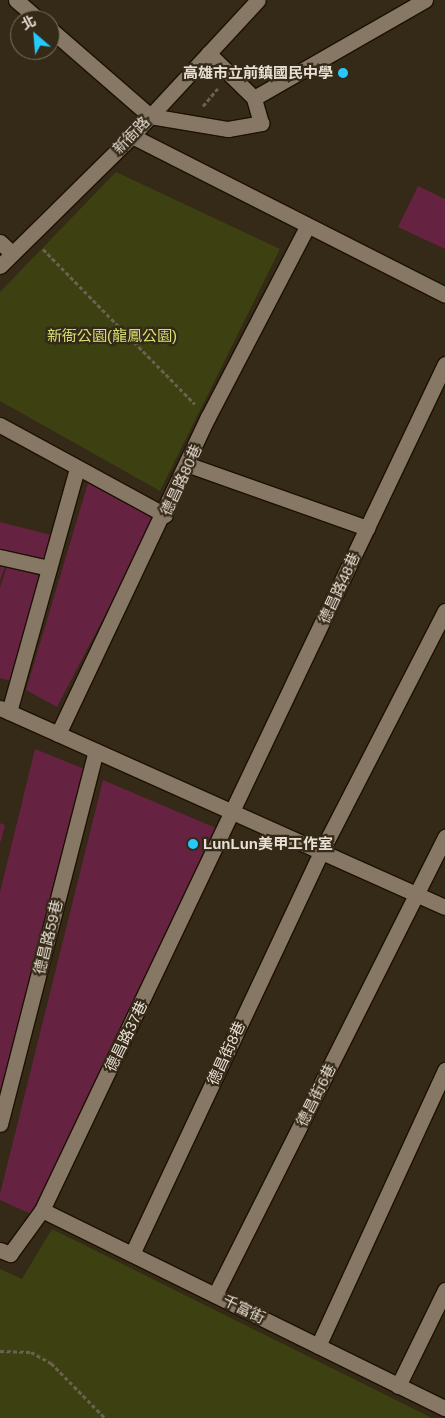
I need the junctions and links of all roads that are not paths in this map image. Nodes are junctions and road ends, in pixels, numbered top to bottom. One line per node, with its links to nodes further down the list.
1 (16, 0): 4 (street)
2 (258, 0): 6 (street, 新衙路)
3 (425, 0): 7 (street)
4 (28, 10)
5 (60, 38): 8 (street)
6 (208, 53): 7 (street); 8 (street, 新衙路)
7 (254, 98): 8 (street)
8 (150, 116): 9 (street, 新衙路)
9 (132, 136): 10 (street); 12 (street, 新衙路)
10 (307, 227): 14 (street); 17 (street, 德昌路80巷)
11 (0, 242): 12 (street)
12 (12, 253): 13 (street, 新衙路)
13 (0, 266)
14 (445, 294)
15 (445, 364): 20 (street, 德昌路48巷)
16 (0, 425): 18 (street)
17 (190, 465): 19 (street, 德昌路80巷); 20 (street)
18 (77, 468): 19 (street); 22 (street)
19 (165, 516): 25 (street, 德昌路80巷)
20 (367, 528): 27 (street, 德昌路48巷)
21 (0, 557): 22 (street)
22 (49, 568): 24 (street)
23 (445, 611): 29 (street, 德昌街8巷)
24 (5, 710): 25 (street)
25 (58, 734): 26 (street)
26 (96, 751): 27 (street); 33 (street, 德昌路59巷)
27 (235, 813): 29 (street); 34 (street, 德昌路37巷)
28 (445, 837): 30 (street, 德昌街6巷)
29 (321, 852): 30 (street); 36 (street, 德昌街8巷)
30 (418, 895): 31 (street); 38 (street, 德昌街6巷)
31 (445, 907)
32 (445, 1070): 39 (street)
33 (0, 1124)
34 (42, 1210): 35 (street, 德昌路37巷); 36 (street, 千富街)
35 (5, 1252)
36 (132, 1254): 38 (street, 千富街)
37 (445, 1290): 40 (street)
38 (215, 1295): 39 (street, 千富街)
39 (318, 1346): 40 (street, 千富街)
40 (398, 1386): 41 (street, 千富街)
41 (445, 1408)

